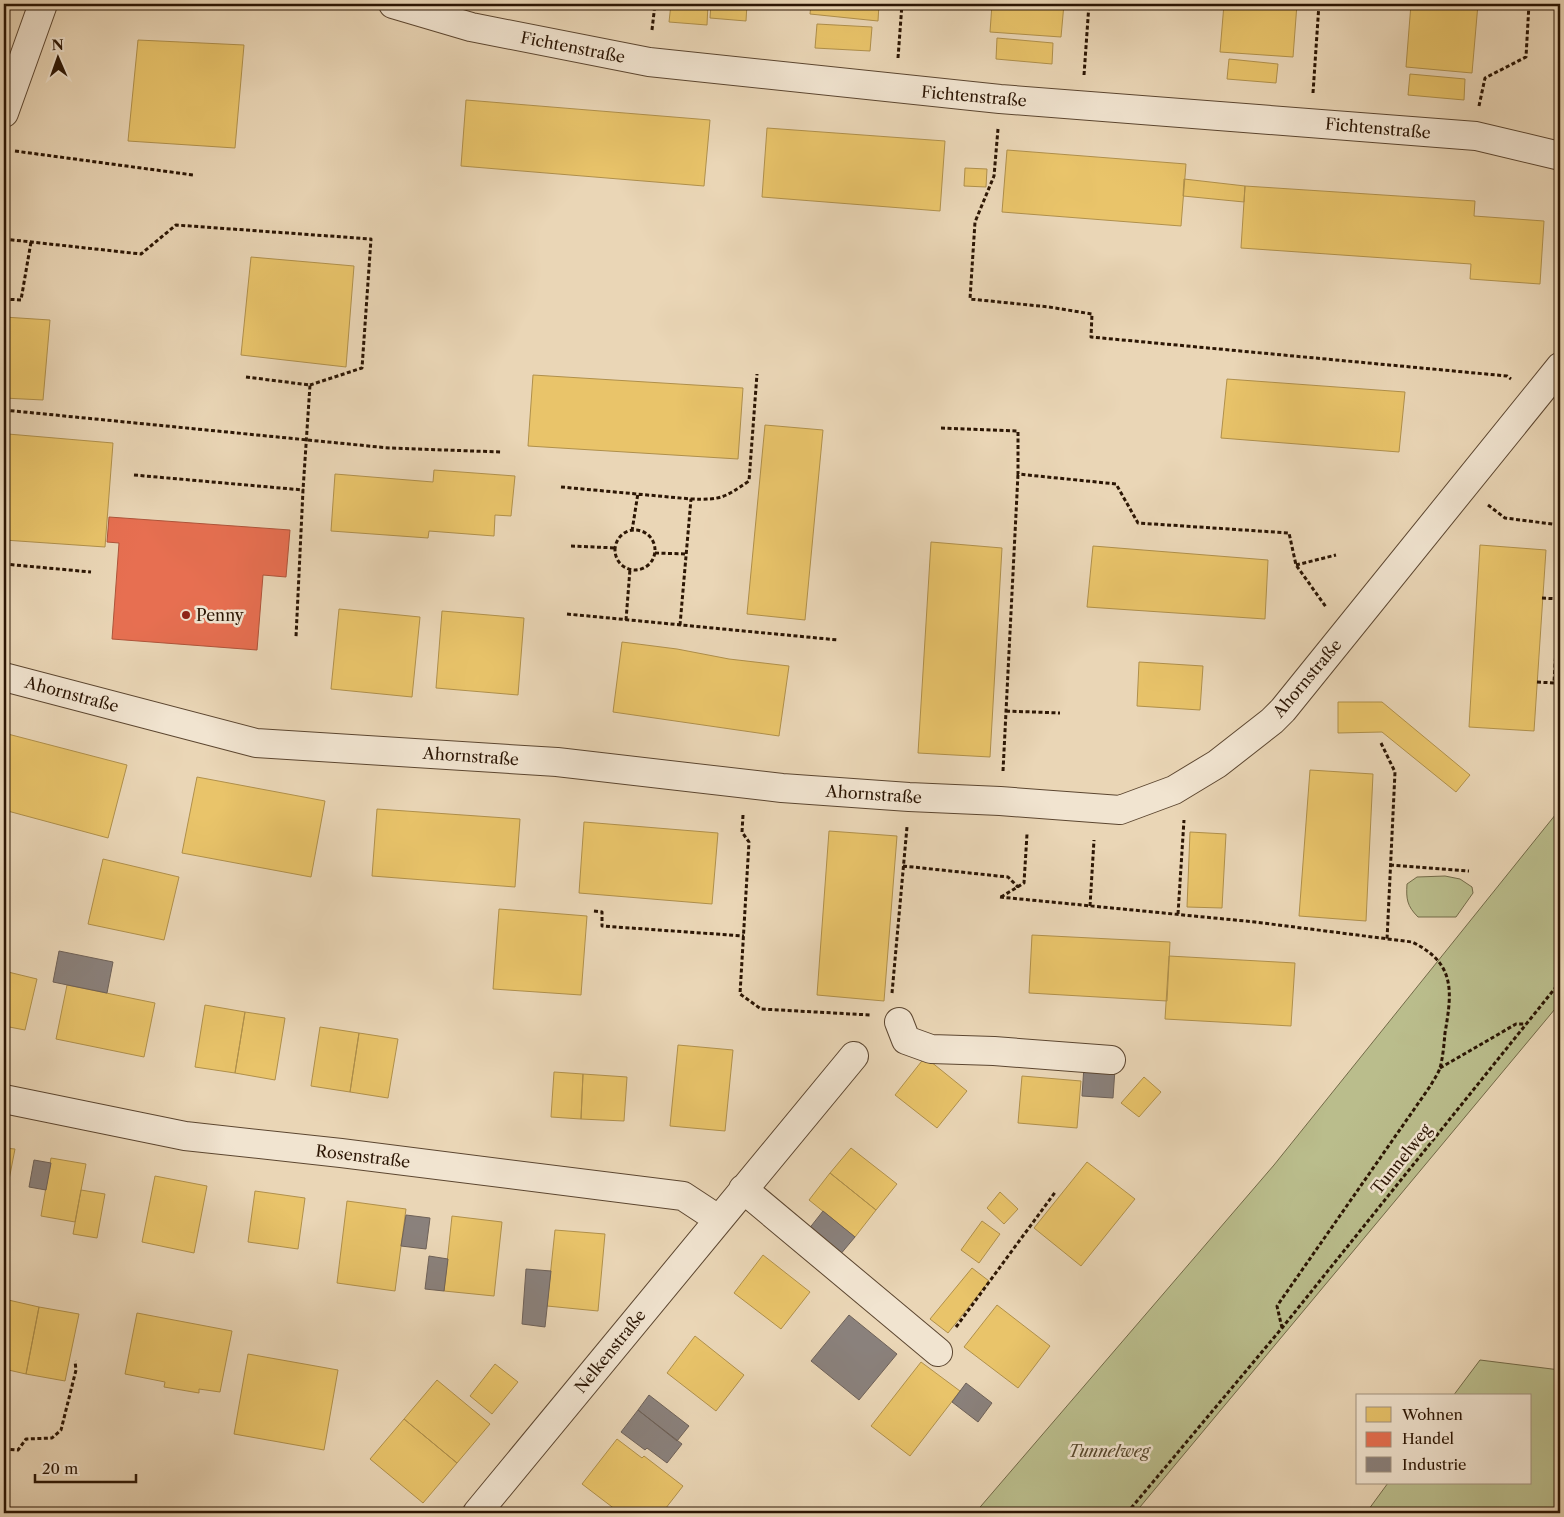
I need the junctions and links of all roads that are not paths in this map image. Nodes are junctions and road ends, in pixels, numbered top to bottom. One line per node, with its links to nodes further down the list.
1 (44, 4): 3 (street)
2 (393, 4): 4 (street, Fichtenstraße)
3 (4, 113)
4 (1560, 156)
5 (1560, 367): 6 (street, Ahornstraße)
6 (4, 676)
7 (894, 1020): 9 (street)
8 (854, 1056): 11 (street, Nelkenstraße)
9 (1111, 1060)
10 (4, 1099): 12 (street, Rosenstraße)
11 (743, 1190): 12 (street, Nelkenstraße); 13 (street)
12 (718, 1219): 14 (street, Nelkenstraße)
13 (938, 1352)
14 (476, 1513)

